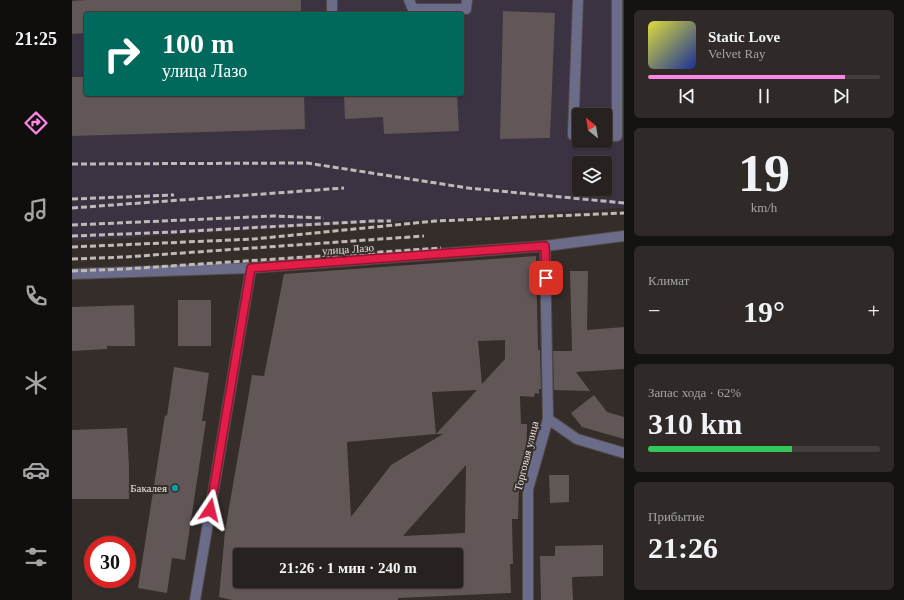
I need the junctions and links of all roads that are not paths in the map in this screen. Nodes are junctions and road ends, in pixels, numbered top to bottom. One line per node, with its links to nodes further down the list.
1 (332, 0): 6 (street)
2 (409, 0): 3 (street)
3 (466, 0)
4 (578, 0): 7 (street)
5 (617, 0): 8 (street)
6 (332, 12)
7 (574, 108)
8 (612, 136)
9 (624, 236): 10 (street, улица Лазо)
10 (545, 246): 11 (street, улица Лазо); 13 (street, Торговая улица)
11 (251, 268): 12 (street, улица Лазо); 15 (street)
12 (72, 274)
13 (548, 419): 14 (street); 16 (street, Торговая улица)
14 (624, 453)
15 (195, 600)
16 (528, 600)

